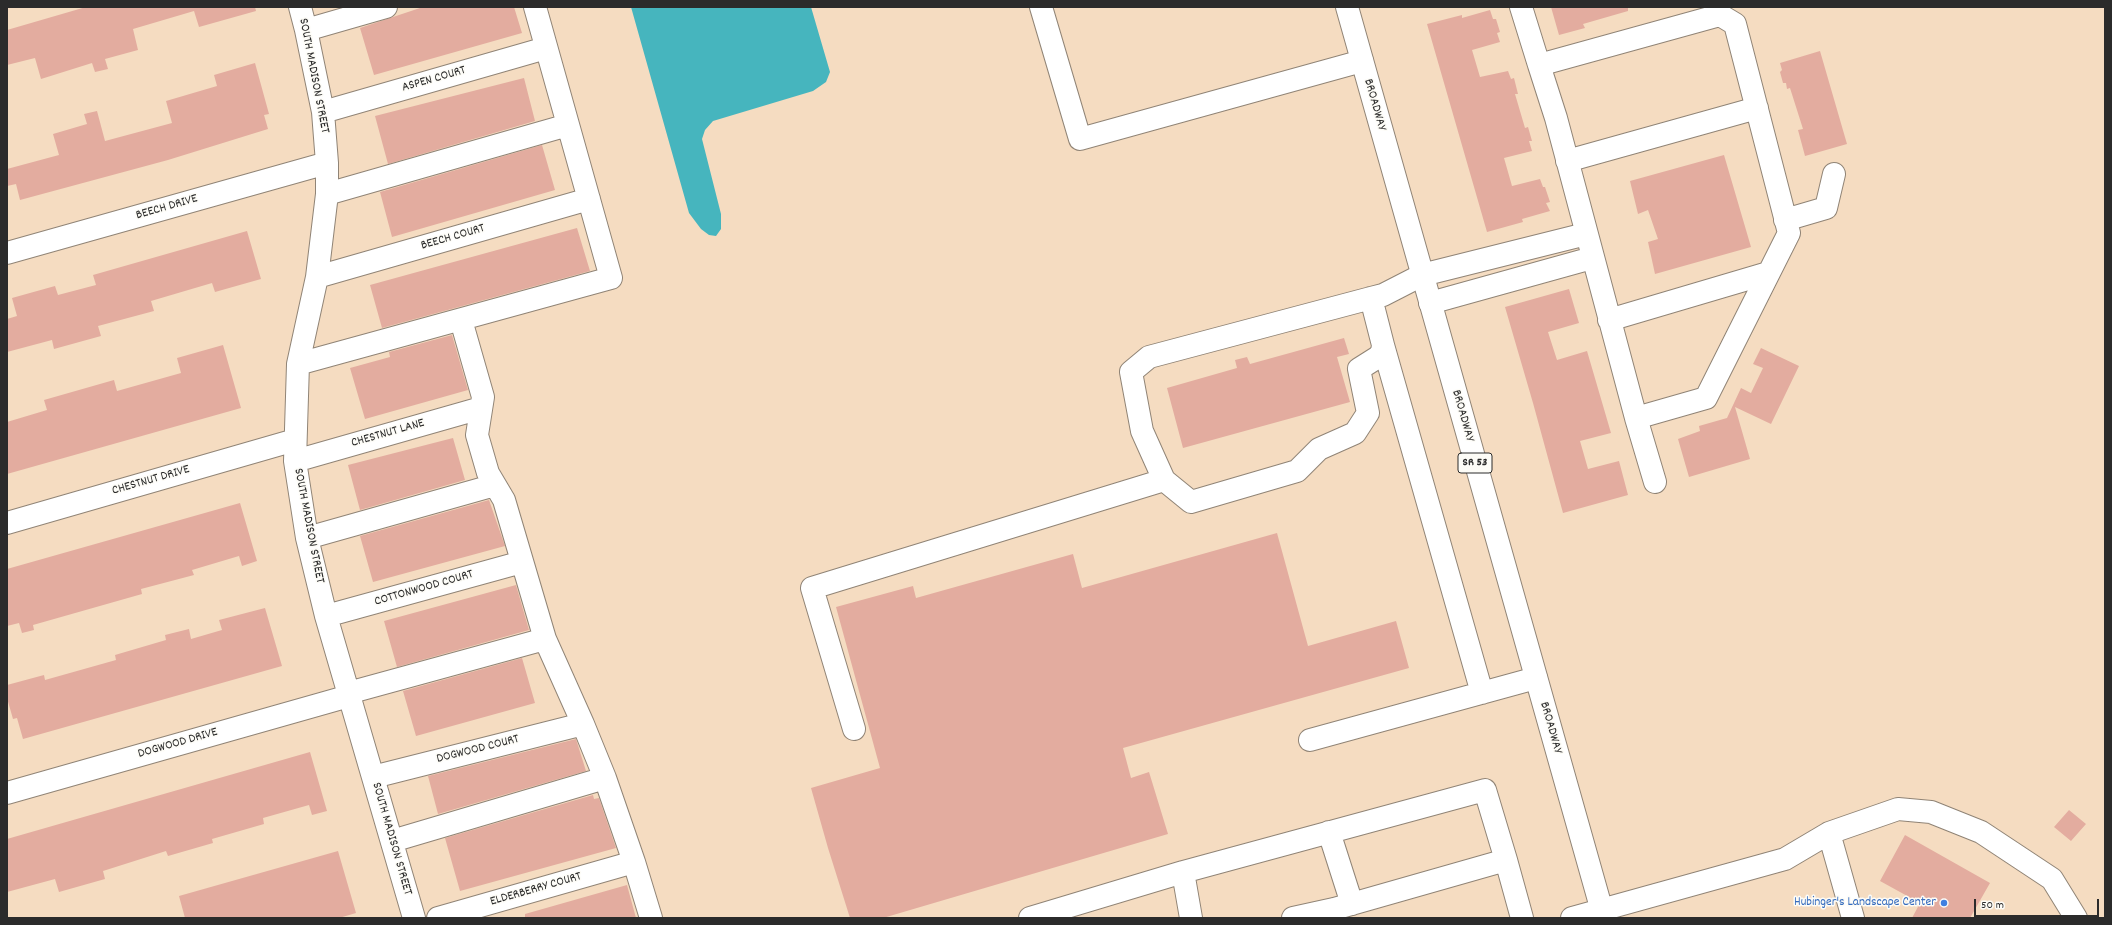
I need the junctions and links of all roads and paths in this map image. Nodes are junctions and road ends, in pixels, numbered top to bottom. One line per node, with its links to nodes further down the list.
1 (300, 7): 7 (street, SOUTH MADISON STREET)
2 (386, 7): 7 (street)
3 (534, 7): 8 (street)
4 (1041, 7): 9 (street)
5 (1347, 7): 9 (street, BROADWAY / SR 53)
6 (1521, 7): 10 (street)
7 (306, 30): 12 (street, SOUTH MADISON STREET)
8 (546, 48): 12 (street, ASPEN COURT); 13 (street)
9 (1362, 61): 24 (street, BROADWAY / SR 53)
10 (1539, 65): 11 (street); 14 (street)
11 (1757, 108): 14 (street); 19 (street)
12 (322, 112): 15 (street, SOUTH MADISON STREET)
13 (568, 125): 17 (street); 18 (street)
14 (1567, 161): 20 (street)
15 (327, 163): 17 (street, SOUTH MADISON STREET); 21 (street, BEECH DRIVE)
16 (1834, 174): 19 (street)
17 (327, 194): 25 (street, SOUTH MADISON STREET)
18 (589, 199): 25 (street, BEECH COURT); 28 (street)
19 (1785, 220): 23 (street)
20 (1586, 234): 22 (street); 24 (street)
21 (7, 253)
22 (1592, 258): 27 (street); 29 (street)
23 (1768, 273): 29 (street); 33 (street)
24 (1422, 276): 26 (street); 27 (street, BROADWAY / SR 53)
25 (317, 277): 31 (street, SOUTH MADISON STREET)
26 (1371, 298): 30 (street); 35 (street)
27 (1430, 303): 43 (street, BROADWAY / SR 53)
28 (461, 320): 31 (street); 32 (street)
29 (1609, 320): 33 (street)
30 (1383, 345): 35 (street); 44 (street)
31 (298, 364): 34 (street, SOUTH MADISON STREET)
32 (481, 408): 34 (street, CHESTNUT LANE); 37 (street)
33 (1636, 418): 36 (street)
34 (295, 451): 38 (street, CHESTNUT DRIVE); 39 (street, SOUTH MADISON STREET)
35 (1164, 480): 47 (street)
36 (1655, 482)
37 (495, 485): 39 (street); 40 (street)
38 (7, 522)
39 (307, 538): 41 (street, SOUTH MADISON STREET)
40 (522, 562): 41 (street, COTTONWOOD COURT); 42 (street)
41 (326, 616): 45 (street, SOUTH MADISON STREET)
42 (544, 639): 45 (street, DOGWOOD DRIVE); 46 (street)
43 (1536, 678): 44 (street); 59 (street, BROADWAY / SR 53)
44 (1482, 693): 48 (street)
45 (349, 694): 49 (street, SOUTH MADISON STREET); 51 (street, DOGWOOD DRIVE)
46 (583, 724): 49 (street, DOGWOOD COURT); 50 (street)
47 (854, 729)
48 (1310, 740)
49 (373, 777): 54 (street, SOUTH MADISON STREET)
50 (605, 778): 54 (street); 56 (street)
51 (7, 792)
52 (1329, 832): 55 (street); 57 (street); 58 (street)
53 (1829, 833): 59 (street); 68 (street); 69 (street)
54 (392, 841): 60 (street, SOUTH MADISON STREET)
55 (1506, 860): 58 (street); 66 (street)
56 (634, 862): 61 (street, ELDERBERRY COURT); 62 (street)
57 (1183, 872): 63 (street); 64 (street)
58 (1352, 904): 65 (street)
59 (1603, 914): 67 (street)
60 (414, 918)
61 (438, 918)
62 (651, 918)
63 (1030, 918)
64 (1191, 918)
65 (1292, 918)
66 (1522, 918)
67 (1572, 918)
68 (1853, 918)
69 (2076, 918)

